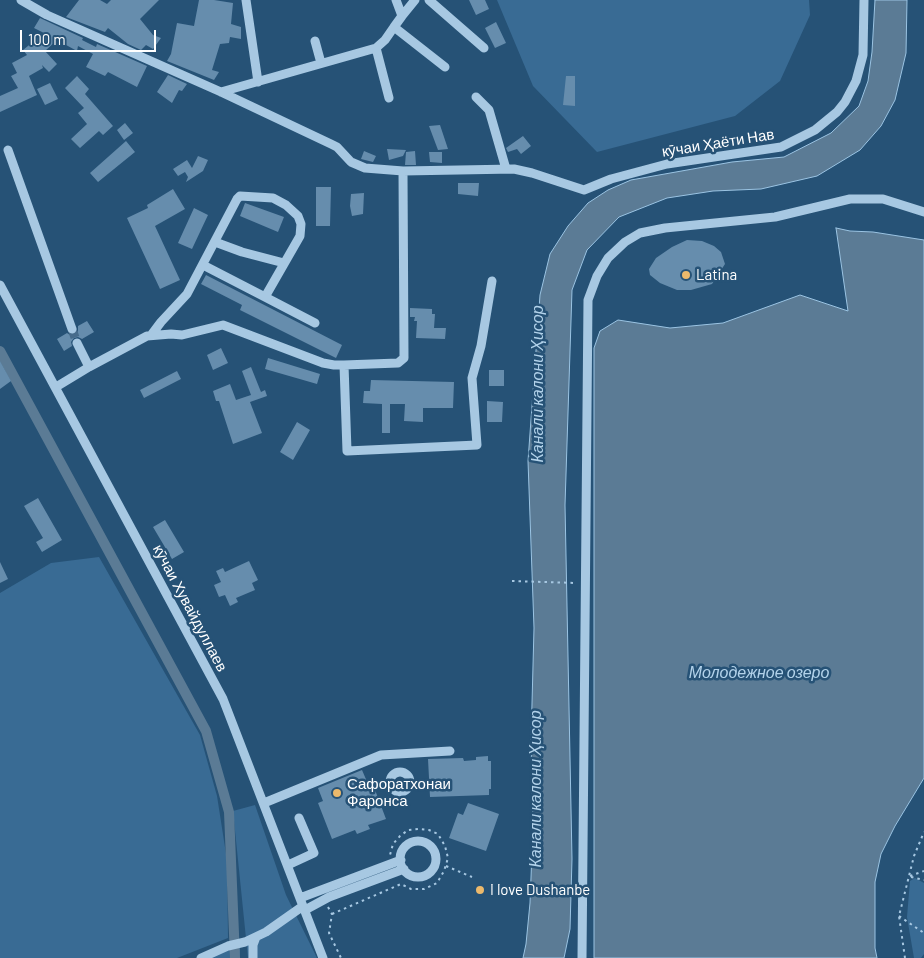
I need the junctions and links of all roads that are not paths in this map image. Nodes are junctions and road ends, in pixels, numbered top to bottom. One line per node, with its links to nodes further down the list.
1 (21, 0): 15 (street, кӯчаи Ҳаёти Нав)
2 (246, 0): 14 (street)
3 (396, 0): 7 (street)
4 (415, 0): 7 (street)
5 (429, 0): 11 (street)
6 (864, 0): 19 (street, кӯчаи Ҳаёти Нав)
7 (402, 16): 8 (street)
8 (394, 27): 10 (street); 13 (street)
9 (315, 41): 12 (street)
10 (376, 48): 12 (street); 17 (street)
11 (484, 48)
12 (320, 63): 14 (street)
13 (445, 67)
14 (258, 82): 15 (street)
15 (221, 92): 20 (street, кӯчаи Ҳаёти Нав)
16 (476, 97): 19 (street)
17 (389, 98)
18 (8, 150): 29 (street)
19 (506, 169): 20 (street, кӯчаи Ҳаёти Нав)
20 (402, 171): 32 (street)
21 (924, 212): 48 (street)
22 (215, 242): 23 (street); 23 (street); 24 (street)
23 (284, 264): 27 (street)
24 (203, 265): 27 (street); 30 (street)
25 (492, 281): 32 (street)
26 (0, 285): 34 (street, кӯчаи Хувайдуллаев)
27 (266, 297): 28 (street)
28 (315, 323)
29 (72, 328)
30 (152, 334): 32 (street); 33 (street)
31 (77, 343): 33 (street)
32 (344, 365)
33 (89, 367): 34 (street)
34 (56, 387): 38 (street, кӯчаи Хувайдуллаев)
35 (450, 751): 36 (street)
36 (391, 755): 37 (street); 38 (street)
37 (395, 773)
38 (264, 803): 41 (street, кӯчаи Хувайдуллаев)
39 (300, 818): 41 (street)
40 (400, 860): 42 (street); 42 (street); 43 (street)
41 (288, 865): 43 (street, кӯчаи Хувайдуллаев)
42 (404, 870): 43 (street)
43 (302, 904): 44 (street); 47 (street, кӯчаи Хувайдуллаев)
44 (256, 937): 45 (street); 46 (street)
45 (201, 958)
46 (253, 958)
47 (323, 958)
48 (582, 958)

